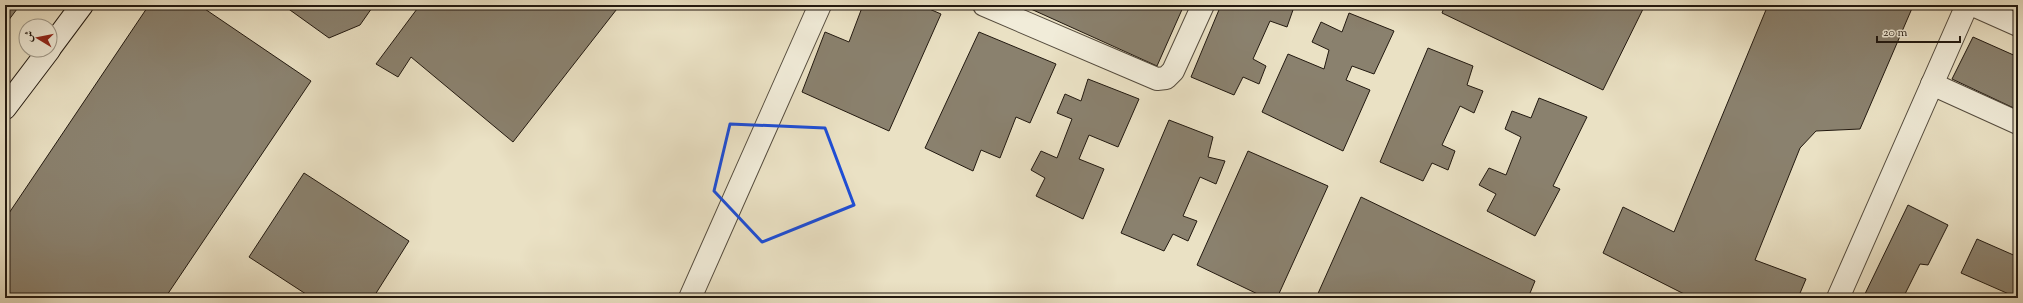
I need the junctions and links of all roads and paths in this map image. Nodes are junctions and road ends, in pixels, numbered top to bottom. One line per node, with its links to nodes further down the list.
1 (82, 5): 8 (street)
2 (820, 5): 13 (street)
3 (984, 5): 4 (street)
4 (1203, 5)
5 (1967, 5): 10 (street)
6 (1973, 5): 7 (street)
7 (2018, 25)
8 (58, 37)
9 (42, 58): 11 (street)
10 (1932, 84): 12 (street); 14 (street)
11 (5, 108)
12 (2018, 123)
13 (690, 298)
14 (1838, 298)

